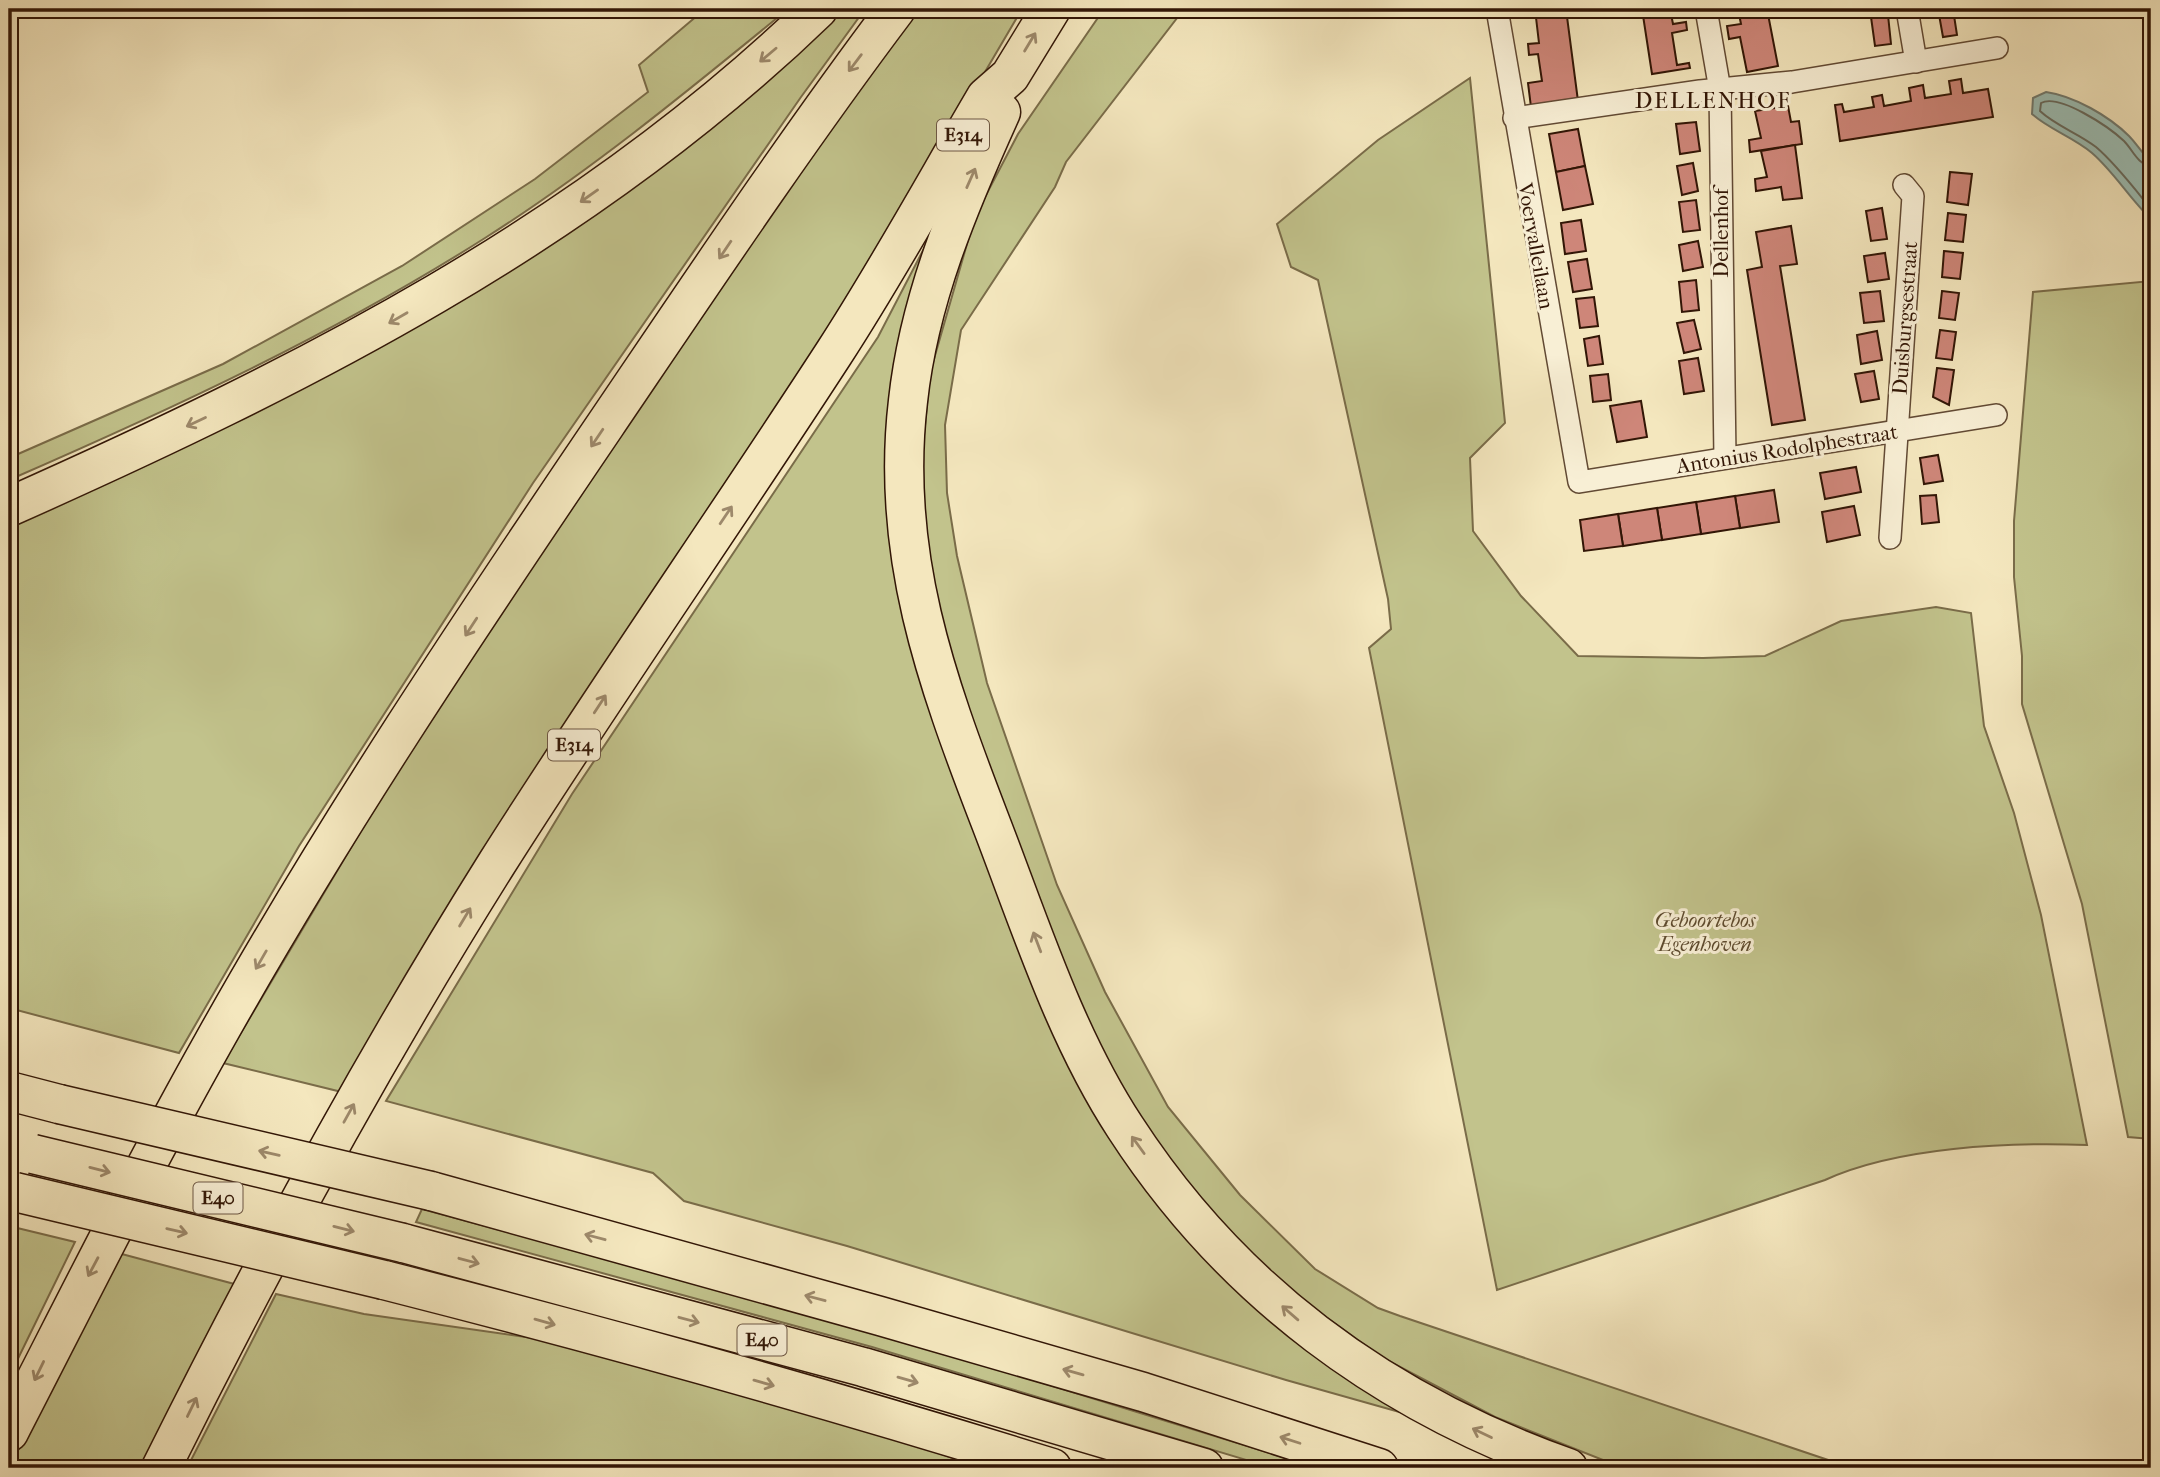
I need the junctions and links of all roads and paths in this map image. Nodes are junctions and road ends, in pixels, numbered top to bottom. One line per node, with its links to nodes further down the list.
1 (818, 9): 17 (highway, one-way to 17)
2 (896, 9): 22 (highway, one-way to 22)
3 (1051, 9): 9 (highway, E314, one-way to 3)
4 (1497, 9): 11 (street, Voervalleilaan)
5 (1706, 9): 10 (street, Dellenhof)
6 (1907, 9): 8 (street)
7 (1997, 48): 8 (street)
8 (1916, 62): 10 (street)
9 (1010, 76): 23 (highway, E314, one-way to 9); 27 (highway, one-way to 9)
10 (1720, 90): 11 (street); 15 (street, Dellenhof)
11 (1514, 118): 16 (street, Voervalleilaan)
12 (1903, 185): 14 (street, Duisburgsestraat)
13 (1996, 415): 14 (street, Antonius Rodolphestraat)
14 (1898, 431): 15 (street, Antonius Rodolphestraat); 18 (street, Duisburgsestraat)
15 (1725, 458): 16 (street, Antonius Rodolphestraat)
16 (1579, 482)
17 (9, 507)
18 (1890, 538)
19 (9, 1091): 26 (highway, one-way to 19, bridge)
20 (21, 1151): 25 (highway, E40, one-way to 25, bridge)
21 (12, 1192): 24 (highway, one-way to 24, bridge)
22 (9, 1432)
23 (161, 1468)
24 (1052, 1468)
25 (1204, 1468)
26 (1379, 1468)
27 (1568, 1468)

